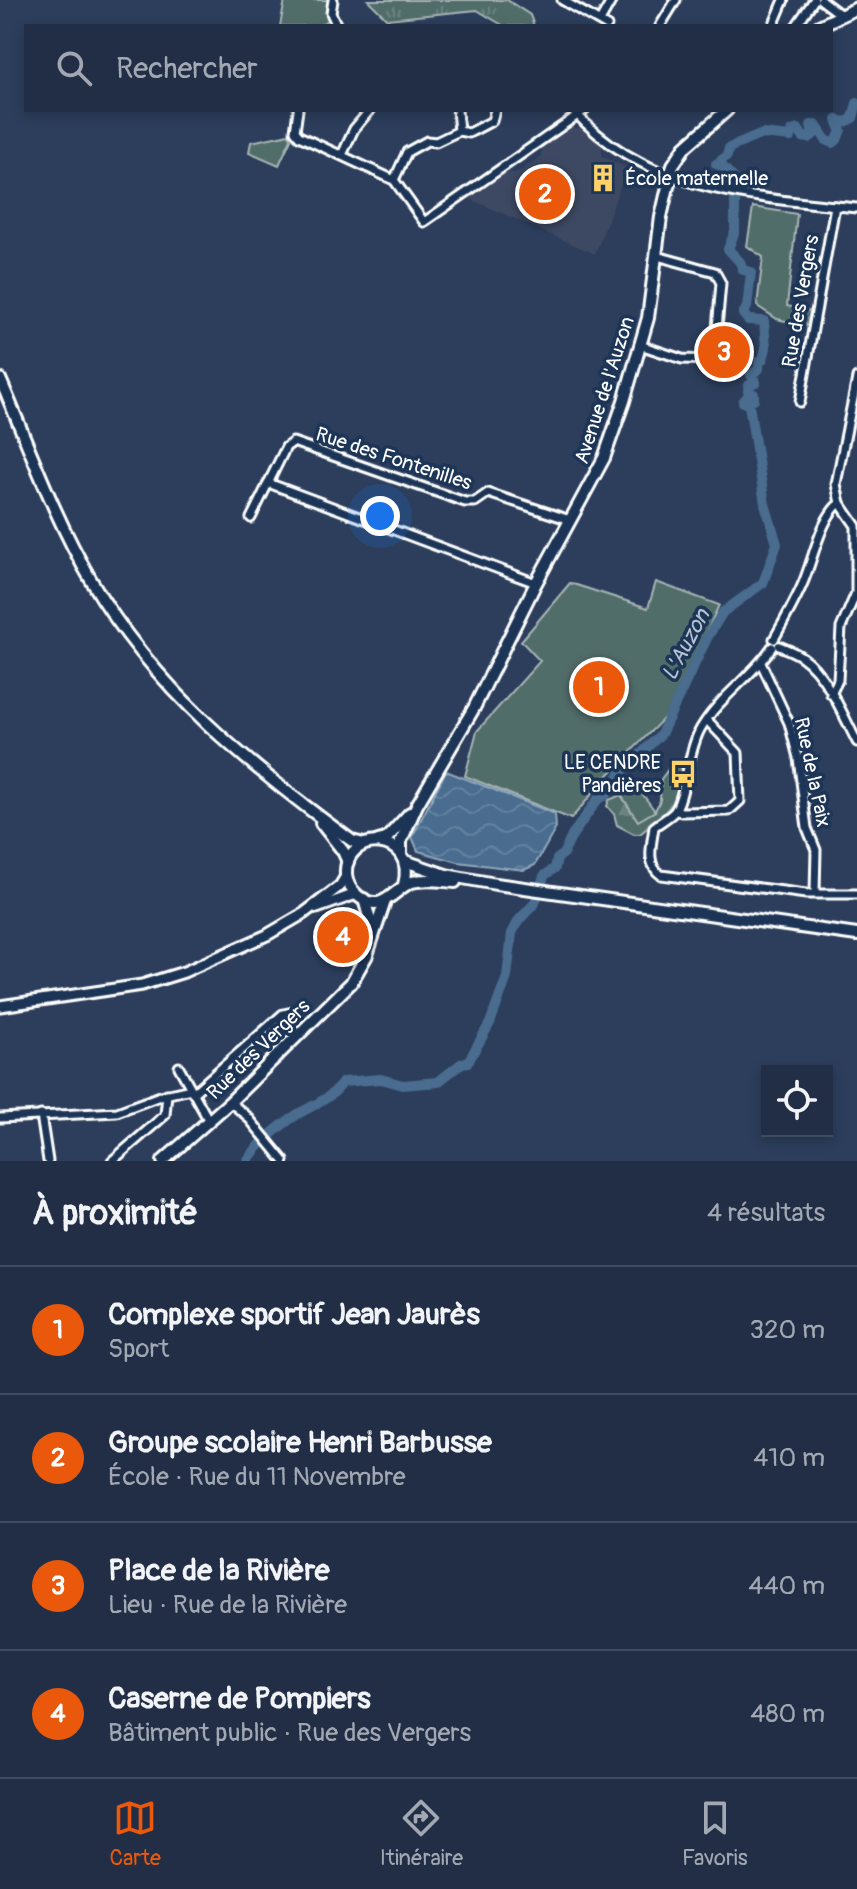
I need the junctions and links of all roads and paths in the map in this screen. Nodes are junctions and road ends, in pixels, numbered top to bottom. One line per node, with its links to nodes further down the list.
1 (333, 0): 11 (street)
2 (562, 0): 10 (street)
3 (612, 0): 10 (street)
4 (676, 0): 12 (street)
5 (784, 0): 13 (street)
6 (814, 0): 14 (street)
7 (821, 0): 9 (street)
8 (853, 6): 9 (main road)
9 (841, 15): 15 (main road)
10 (603, 23)
11 (336, 24)
12 (661, 24)
13 (774, 24)
14 (797, 24)
15 (823, 24)
16 (298, 112): 23 (street)
17 (368, 112): 23 (street)
18 (457, 112): 22 (street)
19 (494, 112): 22 (street)
20 (579, 112): 24 (street); 25 (street)
21 (725, 112): 24 (main road, Avenue de l'Auzon)
22 (459, 131): 25 (street)
23 (342, 155): 25 (street)
24 (669, 175): 26 (street); 28 (main road, Avenue de l'Auzon)
25 (394, 180)
26 (835, 206): 27 (street); 32 (street, Rue des Vergers)
27 (857, 208)
28 (657, 256): 29 (main road, Avenue de l'Auzon); 29 (street)
29 (640, 345): 36 (main road, Avenue de l'Auzon)
30 (857, 378): 34 (street)
31 (0, 379): 44 (main road)
32 (800, 402)
33 (268, 483): 35 (street); 36 (street, Rue des Fontenilles); 37 (street)
34 (840, 503): 38 (street); 40 (street)
35 (251, 518)
36 (570, 520): 37 (main road, Avenue de l'Auzon)
37 (536, 583): 43 (main road, Avenue de l'Auzon)
38 (775, 644): 39 (street); 40 (street)
39 (761, 663): 41 (street); 53 (street, Rue de la Paix)
40 (831, 694): 42 (street)
41 (707, 720): 45 (street); 45 (street)
42 (857, 742)
43 (417, 805): 46 (main road); 48 (main road)
44 (306, 807): 47 (main road); 49 (main road)
45 (676, 810): 53 (street)
46 (376, 841): 47 (main road); 48 (main road)
47 (364, 844): 49 (main road)
48 (403, 858): 51 (main road); 52 (main road)
49 (348, 862): 50 (main road)
50 (346, 876): 55 (main road); 57 (street)
51 (496, 884): 52 (main road); 58 (main road)
52 (404, 885): 56 (main road)
53 (815, 893): 54 (street)
54 (857, 894)
55 (360, 897): 56 (main road); 57 (street); 59 (main road)
56 (385, 901): 59 (main road, Rue des Vergers)
57 (303, 914): 60 (street)
58 (857, 935)
59 (367, 955): 65 (main road, Rue des Vergers)
60 (0, 1006)
61 (293, 1012): 63 (street)
62 (179, 1067): 63 (street)
63 (192, 1091): 64 (street); 68 (street)
64 (167, 1094): 66 (street); 70 (street)
65 (230, 1102): 68 (main road, Rue des Vergers); 72 (street)
66 (41, 1115): 67 (street); 69 (street)
67 (0, 1118)
68 (209, 1121): 71 (main road, Rue des Vergers)
69 (48, 1161)
70 (112, 1161)
71 (163, 1161)
72 (284, 1161)

